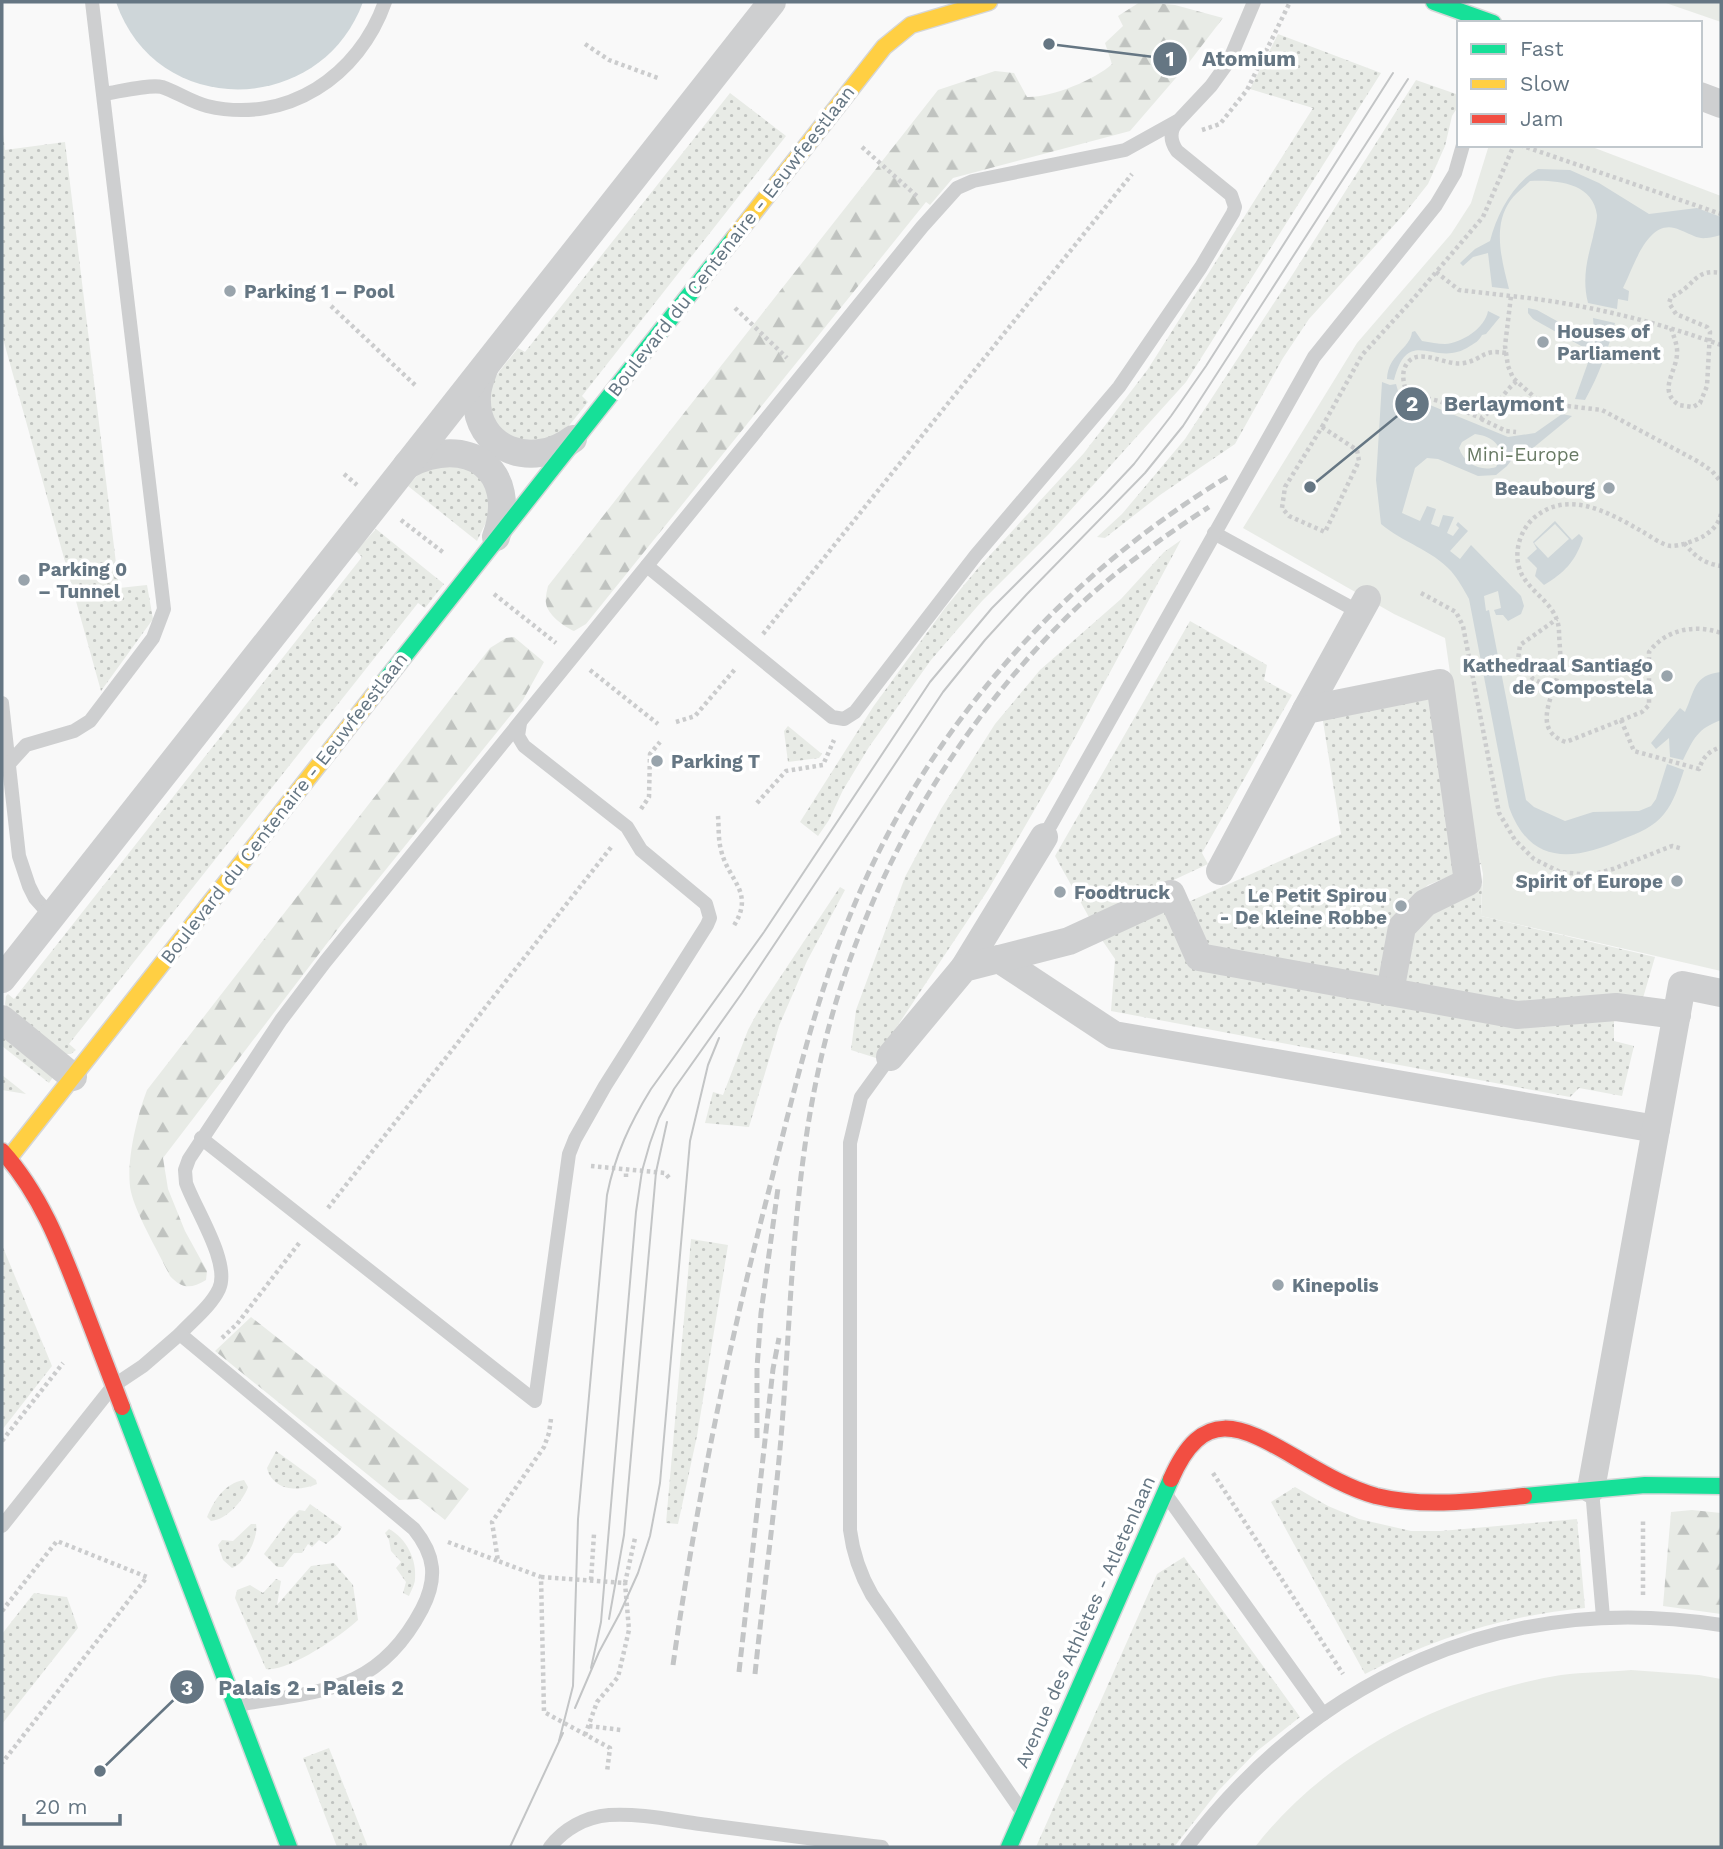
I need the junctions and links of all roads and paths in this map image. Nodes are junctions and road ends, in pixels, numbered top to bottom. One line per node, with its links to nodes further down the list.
1 (92, 2): 11 (lane)
2 (385, 2): 11 (lane)
3 (772, 2): 31 (street, Boulevard du Centenaire - Eeuwfeestlaan)
4 (989, 2): 38 (street, Boulevard du Centenaire - Eeuwfeestlaan)
5 (1254, 2): 14 (lane)
6 (1290, 2): 15 (path)
7 (1434, 2): 8 (street)
8 (1487, 21)
9 (585, 44): 10 (path)
10 (657, 79)
11 (104, 94): 66 (lane)
12 (1702, 97): 13 (street)
13 (1721, 104)
14 (1179, 120): 15 (lane); 20 (lane)
15 (1172, 140): 54 (path); 59 (lane)
16 (862, 147): 20 (path)
17 (1462, 147): 43 (lane)
18 (1513, 147): 22 (path)
19 (1526, 147): 21 (path)
20 (935, 212): 32 (lane)
21 (1721, 214)
22 (1436, 272): 24 (path); 36 (path)
23 (1721, 273): 28 (path)
24 (1511, 296): 27 (path); 30 (path)
25 (331, 306): 34 (path)
26 (735, 308): 32 (path)
27 (1671, 328): 28 (path); 28 (path)
28 (1708, 340): 29 (path)
29 (1721, 345)
30 (1506, 353): 33 (path); 35 (path)
31 (485, 367): 38 (street, Boulevard du Centenaire - Eeuwfeestlaan); 39 (street, Boulevard du Centenaire - Eeuwfeestlaan)
32 (803, 374): 47 (lane)
33 (1517, 381): 35 (path); 40 (path)
34 (415, 385)
35 (1481, 418): 37 (path)
36 (1322, 427): 36 (path)
37 (1516, 432)
38 (578, 435): 44 (street, Boulevard du Centenaire - Eeuwfeestlaan)
39 (407, 465): 44 (street, Boulevard du Centenaire - Eeuwfeestlaan); 73 (street, Boulevard du Centenaire - Eeuwfeestlaan)
40 (1721, 482)
41 (1721, 514): 45 (path)
42 (399, 518): 46 (path)
43 (1214, 533): 51 (lane); 70 (lane)
44 (496, 540): 83 (street, Boulevard du Centenaire - Eeuwfeestlaan)
45 (1684, 543): 48 (path); 52 (path)
46 (448, 556)
47 (647, 566): 54 (lane); 55 (lane)
48 (1721, 566)
49 (489, 590): 55 (path)
50 (1420, 593): 71 (path)
51 (1363, 605): 58 (street)
52 (1557, 619): 56 (path); 56 (path)
53 (1721, 633): 60 (path)
54 (750, 650): 59 (lane); 61 (path)
55 (573, 657): 62 (lane); 63 (path)
56 (1553, 688): 60 (path)
57 (2, 703): 66 (lane)
58 (1306, 710): 72 (street); 78 (street)
59 (844, 719): 67 (path)
60 (1621, 720): 65 (path)
61 (676, 722)
62 (520, 723): 69 (lane); 85 (lane)
63 (658, 724)
64 (660, 742): 69 (path)
65 (1721, 747)
66 (7, 766): 73 (lane)
67 (757, 803)
68 (718, 816): 74 (path)
69 (627, 827): 91 (path); 91 (lane)
70 (1044, 837): 76 (street)
71 (1683, 849)
72 (1220, 871)
73 (51, 916): 77 (street, Boulevard du Centenaire - Eeuwfeestlaan)
74 (732, 928)
75 (999, 959): 76 (street); 78 (street); 84 (street)
76 (964, 968): 82 (street)
77 (2, 979)
78 (1390, 992): 80 (street)
79 (1721, 993): 80 (street)
80 (1676, 1015): 84 (street)
81 (2, 1019): 83 (street)
82 (890, 1057): 123 (lane)
83 (73, 1077): 86 (street, Boulevard du Centenaire - Eeuwfeestlaan)
84 (1656, 1129): 100 (street)
85 (201, 1138): 91 (lane); 92 (lane)
86 (5, 1154): 95 (street)
87 (586, 1166): 88 (path)
88 (626, 1170): 89 (path); 90 (path)
89 (626, 1177)
90 (670, 1179)
91 (313, 1227): 93 (path)
92 (180, 1334): 93 (lane); 95 (lane)
93 (202, 1354): 104 (lane)
94 (63, 1363): 97 (path)
95 (113, 1385): 103 (lane); 116 (street)
96 (552, 1407): 107 (path)
97 (2, 1441)
98 (1208, 1464): 115 (path)
99 (1721, 1486): 100 (street)
100 (1591, 1489): 101 (street, Avenue des Athlètes - Atletenlaan); 112 (lane)
101 (1165, 1493): 117 (lane); 123 (street, Avenue des Athlètes - Atletenlaan)
102 (1643, 1510): 113 (path)
103 (2, 1526)
104 (414, 1529): 107 (path); 116 (lane)
105 (594, 1534): 109 (path)
106 (635, 1538): 110 (path)
107 (498, 1561): 108 (path)
108 (541, 1577): 109 (path); 120 (path)
109 (591, 1580): 110 (path)
110 (625, 1583): 118 (path)
111 (2, 1611): 121 (path)
112 (1603, 1617): 113 (lane); 115 (lane)
113 (1643, 1617): 114 (lane)
114 (1721, 1625)
115 (1354, 1693): 117 (lane)
116 (235, 1705): 124 (street)
117 (1323, 1714): 128 (lane)
118 (589, 1726): 119 (path); 120 (path)
119 (621, 1730)
120 (585, 1735): 122 (path)
121 (2, 1763)
122 (607, 1772)
123 (1023, 1814): 127 (street, Avenue des Athlètes - Atletenlaan)
124 (289, 1847)
125 (550, 1847): 126 (lane)
126 (882, 1847)
127 (1009, 1847)
128 (1186, 1847)

